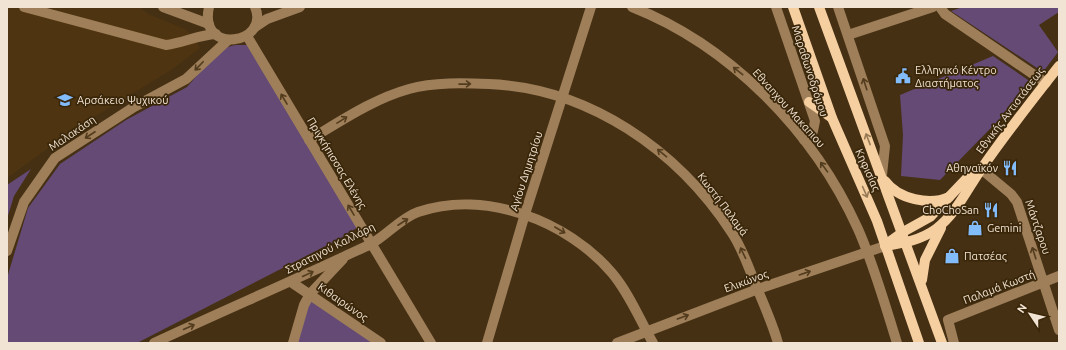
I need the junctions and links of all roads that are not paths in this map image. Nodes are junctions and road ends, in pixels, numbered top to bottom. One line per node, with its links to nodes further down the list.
1 (24, 7): 16 (street)
2 (163, 7): 14 (street)
3 (209, 7): 14 (street)
4 (255, 7): 15 (street)
5 (300, 7): 15 (street)
6 (592, 7): 22 (street, Αγίου Δημητρίου)
7 (632, 7): 26 (street, Εθναπχου Μακαπιου, one-way to 7)
8 (776, 7): 23 (street, Μαραθωνοδρόμου)
9 (793, 7): 24 (main road, Κηφισίας)
10 (819, 7): 28 (main road, Κηφισίας, one-way to 10)
11 (838, 7): 17 (street, Κηφισίας)
12 (933, 7): 17 (street)
13 (940, 7): 21 (street)
14 (209, 24): 16 (street)
15 (255, 27): 18 (street)
16 (216, 34): 19 (street)
17 (848, 35): 28 (street, Κηφισίας, one-way to 17)
18 (247, 36): 19 (street); 25 (street, Πριγκήπισσας Ελένης, one-way to 18)
19 (228, 40): 36 (street, Μαλακάση, one-way to 36)
20 (1058, 67): 21 (main road, Εθνικής Αντιστάσεως)
21 (1046, 82): 27 (main road, Εθνικής Αντιστάσεως)
22 (563, 97): 25 (street, Κωστή Παλαμά, one-way to 22); 30 (street, Αγίου Δημητρίου); 43 (street, Κωστή Παλαμά, one-way to 22)
23 (810, 102): 24 (main road); 26 (street, Μαραθωνοδρόμου)
24 (832, 118): 35 (main road, Κηφισίας, one-way to 35)
25 (309, 140): 34 (street, Πριγκήπισσας Ελένης, one-way to 25)
26 (804, 140): 37 (street, Εθναπχου Μακαπιου, one-way to 26)
27 (981, 168): 29 (main road, Εθνικής Αντιστάσεως); 31 (main road, Εθνικής Αντιστάσεως); 41 (street, Μάντζαρου, one-way to 27)
28 (882, 176): 29 (main road); 32 (main road, Κηφισίας)
29 (953, 195): 32 (main road, Εθνικής Αντιστάσεως)
30 (525, 214): 34 (street, Στρατηγού Καλλάρη, one-way to 30); 46 (street, Στρατηγού Καλλάρη, one-way to 46); 51 (street, Αγίου Δημητρίου)
31 (945, 221): 33 (main road, Εθνικής Αντιστάσεως); 42 (main road)
32 (902, 232): 33 (main road, Κηφισίας); 35 (main road, Εθνικής Αντιστάσεως)
33 (906, 243): 35 (main road, Εθνικής Αντιστάσεως); 42 (main road, Κηφισίας)
34 (371, 244): 38 (street, Στρατηγού Καλλάρη); 50 (street, Πριγκήπισσας Ελένης)
35 (885, 246): 37 (street, Ελικώνος); 57 (main road, Κηφισίας)
36 (7, 251)
37 (867, 251): 43 (street, Ελικώνος, one-way to 37); 56 (street)
38 (346, 256): 40 (street, Στρατηγού Καλλάρη, one-way to 38); 44 (street)
39 (1059, 276): 41 (street, Παλαμά Κωστή)
40 (291, 282): 44 (street, Κιθαιρώνος); 47 (street, Στρατηγού Καλλάρη, one-way to 40)
41 (1044, 283): 45 (street, Μάντζαρου); 59 (street, Παλαμά Κωστή)
42 (923, 288): 58 (main road, Κηφισίας)
43 (758, 289): 46 (street, Ελικώνος, one-way to 43); 55 (street, Κωστή Παλαμά)
44 (310, 294): 48 (street); 49 (street, Κιθαιρώνος)
45 (1059, 330)
46 (646, 331): 52 (street, Ελικώνος); 53 (street); 54 (street, Στρατηγού Καλλάρη)
47 (157, 342)
48 (293, 343)
49 (381, 343)
50 (431, 343)
51 (487, 343)
52 (617, 343)
53 (647, 343)
54 (653, 343)
55 (778, 343)
56 (897, 343)
57 (919, 343)
58 (942, 343)
59 (954, 343)

